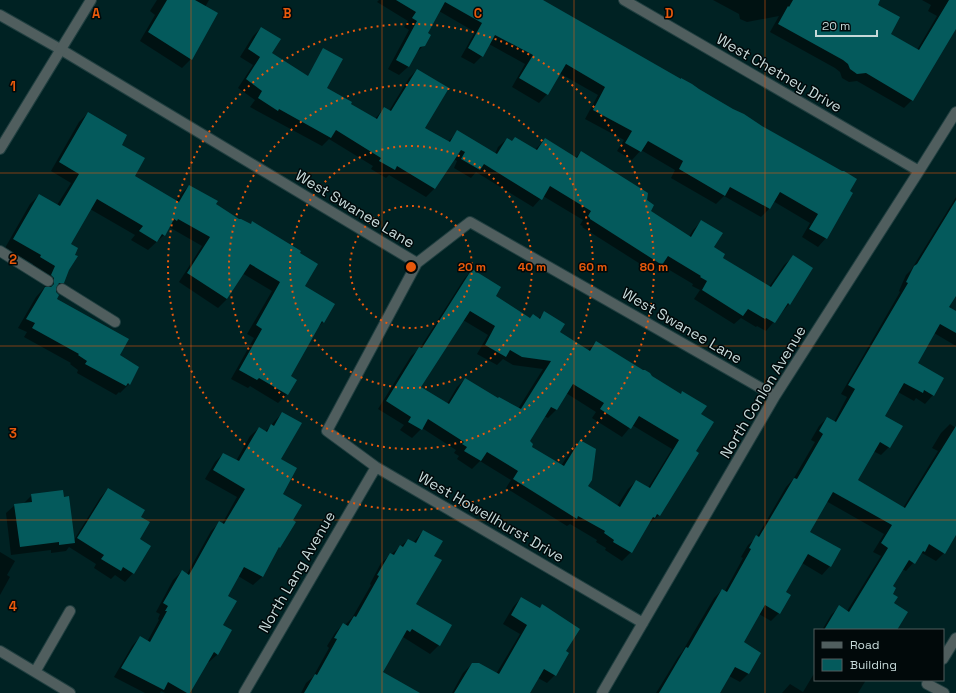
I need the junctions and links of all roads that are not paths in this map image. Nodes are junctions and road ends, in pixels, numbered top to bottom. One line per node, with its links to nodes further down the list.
1 (91, 0): 4 (street)
2 (624, 0): 7 (street, West Chetney Drive)
3 (0, 16): 4 (street, West Swanee Lane)
4 (60, 49): 6 (street); 9 (street, West Swanee Lane)
5 (956, 112): 7 (street, North Conlon Avenue)
6 (0, 149)
7 (920, 171): 13 (street, North Conlon Avenue)
8 (0, 251): 10 (street)
9 (417, 263): 13 (street, West Swanee Lane); 14 (street, West Howellhurst Drive)
10 (48, 281)
11 (62, 289): 12 (street)
12 (115, 322)
13 (776, 396): 16 (street, North Conlon Avenue)
14 (376, 467): 16 (street, West Howellhurst Drive); 23 (street, North Lang Avenue)
15 (70, 611): 20 (street)
16 (643, 623): 24 (street, North Conlon Avenue)
17 (956, 638): 19 (street)
18 (0, 651): 20 (street)
19 (944, 657)
20 (35, 672): 22 (street)
21 (926, 686): 25 (street)
22 (70, 693)
23 (244, 693)
24 (602, 693)
25 (944, 693)

